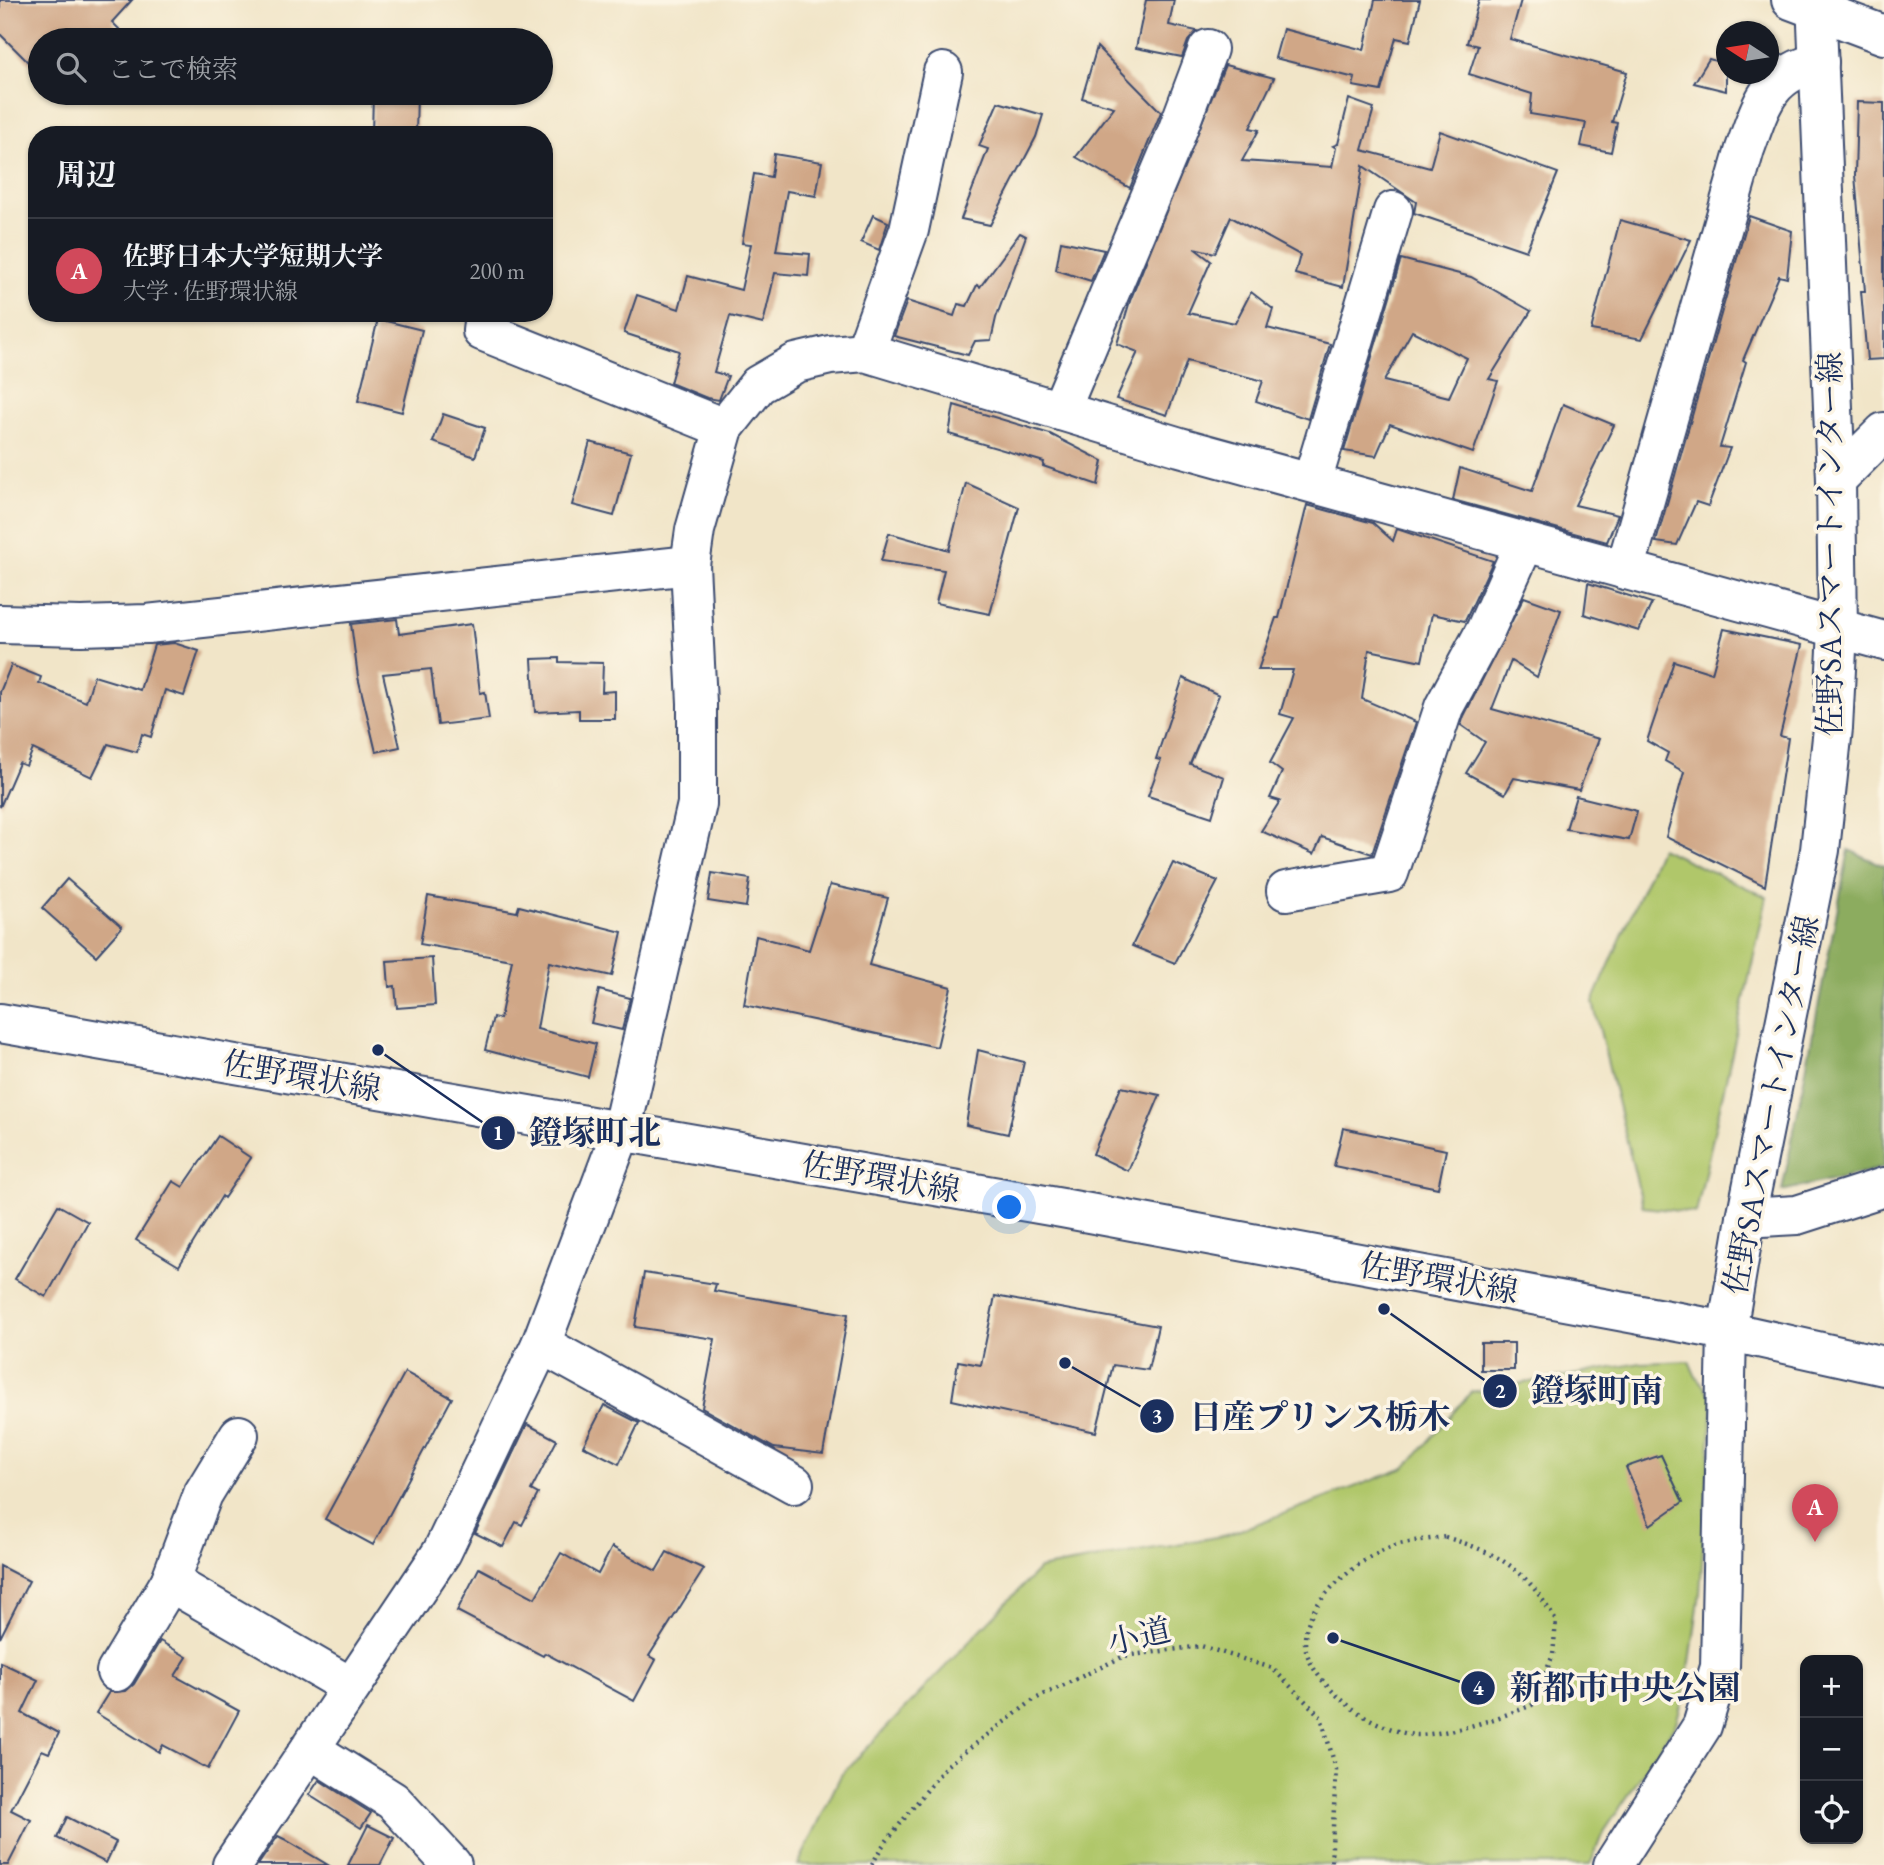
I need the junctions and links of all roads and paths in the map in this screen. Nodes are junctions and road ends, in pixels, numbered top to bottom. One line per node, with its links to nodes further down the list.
1 (1808, 3): 2 (street); 4 (street, 佐野SAスマートインター線)
2 (1884, 35)
3 (1208, 49): 9 (street)
4 (1819, 62): 12 (street, 佐野SAスマートインター線); 16 (street)
5 (943, 72): 8 (street)
6 (1393, 211): 13 (street)
7 (483, 322): 10 (street)
8 (864, 352): 9 (street); 10 (street)
9 (1060, 411): 13 (street)
10 (724, 428): 15 (street)
11 (1884, 432): 12 (street)
12 (1836, 480): 18 (street, 佐野SAスマートインター線)
13 (1312, 482): 14 (street)
14 (1525, 542): 16 (street); 20 (street)
15 (690, 565): 17 (street); 22 (street)
16 (1625, 570): 18 (street)
17 (0, 624)
18 (1838, 630): 19 (street); 24 (street, 佐野SAスマートインター線)
19 (1884, 641)
20 (1286, 891)
21 (0, 1023): 22 (street, 佐野環状線)
22 (621, 1132): 25 (street, 佐野環状線); 26 (street)
23 (1884, 1187): 24 (street)
24 (1746, 1218): 25 (street, 佐野SAスマートインター線)
25 (1727, 1331): 27 (street, 佐野環状線); 39 (street, 佐野SAスマートインター線)
26 (541, 1344): 29 (street); 32 (street)
27 (1884, 1366)
28 (239, 1435): 30 (street)
29 (794, 1484)
30 (170, 1582): 31 (street); 32 (street)
31 (116, 1672)
32 (351, 1687): 34 (street)
33 (1369, 1720): 33 (path)
34 (310, 1749): 35 (street); 36 (street)
35 (232, 1865)
36 (452, 1865)
37 (872, 1865): 38 (path, 小道)
38 (1331, 1865)
39 (1613, 1865)

